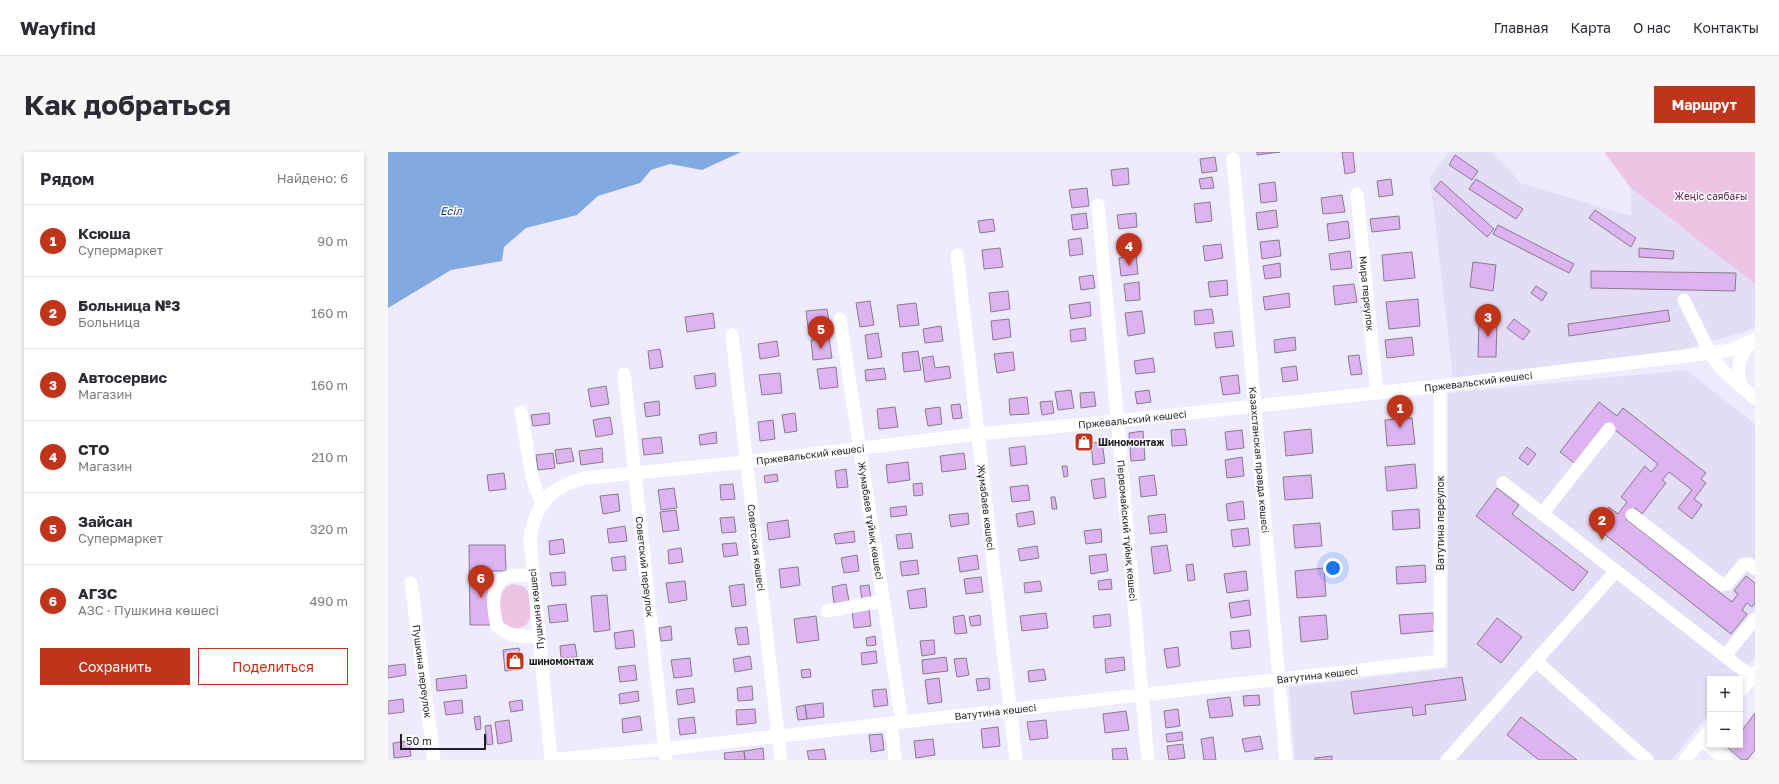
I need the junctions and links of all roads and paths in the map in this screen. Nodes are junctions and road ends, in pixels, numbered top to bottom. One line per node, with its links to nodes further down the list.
1 (1233, 159): 15 (street, Казахстанская правда көшесі)
2 (1357, 194): 13 (street, Мира переулок)
3 (1098, 205): 17 (street, Первомайский тұйық көшесі)
4 (957, 255): 19 (street, Жұмабаев көшесі)
5 (1684, 300): 9 (street)
6 (840, 319): 20 (street, Жумабаев тұйық көшесі)
7 (732, 335): 21 (street, Советская көшесі)
8 (1754, 340): 9 (street, Пржевальский көшесі); 12 (street)
9 (1710, 354): 11 (street, Пржевальский көшесі); 12 (street)
10 (624, 374): 22 (street, Советский переулок)
11 (1440, 386): 13 (street, Пржевальский көшесі); 37 (street, Ватутина переулок)
12 (1742, 388): 14 (street)
13 (1377, 393): 15 (street, Пржевальский көшесі)
14 (1755, 398)
15 (1255, 406): 17 (street, Пржевальский көшесі); 40 (street, Казахстанская правда көшесі)
16 (521, 412): 25 (street)
17 (1117, 421): 19 (street, Пржевальский көшесі); 42 (street, Первомайский тұйық көшесі)
18 (1609, 429): 26 (street)
19 (978, 434): 20 (street, Пржевальский көшесі); 43 (street, Жұмабаев көшесі)
20 (860, 447): 21 (street, Пржевальский көшесі); 32 (street, Жумабаев тұйық көшесі)
21 (746, 462): 22 (street, Пржевальский көшесі); 46 (street, Советская көшесі)
22 (634, 474): 24 (street, Пржевальский көшесі); 48 (street, Советский переулок)
23 (1503, 483): 26 (street)
24 (556, 489): 25 (street, Пушкина көшесі)
25 (542, 505): 30 (street, Пушкина көшесі)
26 (1542, 514): 29 (street)
27 (1632, 515): 28 (street)
28 (1755, 569)
29 (1616, 571): 36 (street); 38 (street)
30 (533, 576): 35 (street, Пушкина көшесі); 35 (street)
31 (411, 583): 49 (street, Пушкина переулок)
32 (882, 601): 33 (street); 44 (street, Жумабаев тұйық көшесі)
33 (827, 612)
34 (1755, 619): 36 (street)
35 (539, 636): 50 (street, Пушкина көшесі)
36 (1725, 656): 39 (street)
37 (1440, 660): 40 (street, Ватутина көшесі)
38 (1536, 661): 56 (street); 57 (street)
39 (1753, 675): 41 (street)
40 (1279, 679): 42 (street, Ватутина көшесі); 55 (street, Казахстанская правда көшесі)
41 (1743, 688)
42 (1142, 694): 43 (street, Ватутина көшесі); 54 (street, Первомайский тұйық көшесі)
43 (1010, 709): 44 (street, Ватутина көшесі); 53 (street, Жұмабаев көшесі)
44 (896, 722): 46 (street, Ватутина көшесі); 52 (street, Жумабаев тұйық көшесі)
45 (1707, 733): 47 (street)
46 (778, 736): 48 (street, Ватутина көшесі); 51 (street, Советская көшесі)
47 (1701, 740): 58 (street); 59 (street)
48 (666, 754): 50 (street, Ватутина көшесі)
49 (434, 760)
50 (551, 760)
51 (781, 760)
52 (895, 760)
53 (1016, 760)
54 (1148, 760)
55 (1286, 760)
56 (1447, 760)
57 (1647, 760)
58 (1685, 760)
59 (1726, 760)

